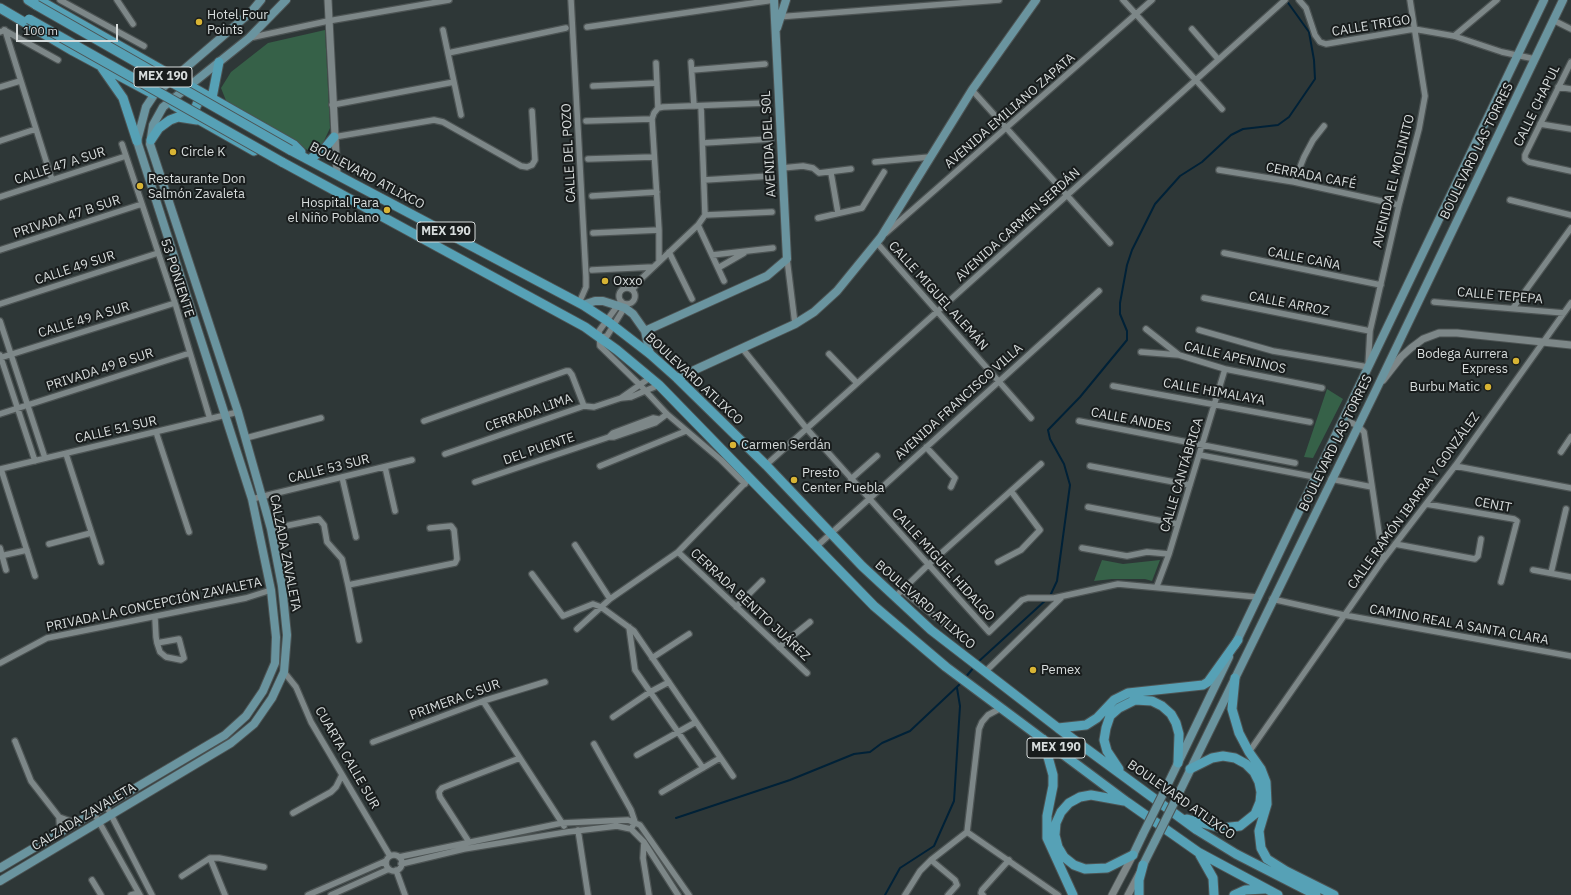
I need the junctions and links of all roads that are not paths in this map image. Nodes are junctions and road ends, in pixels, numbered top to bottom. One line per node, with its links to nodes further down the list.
1 (61, 0): 40 (street)
2 (117, 0): 30 (street)
3 (256, 0): 25 (street)
4 (261, 0): 25 (main road)
5 (286, 0): 39 (main road, CALZADA ZAVALETA)
6 (328, 0): 29 (street)
7 (449, 0): 22 (street)
8 (571, 0): 150 (street, CALLE DEL POZO)
9 (774, 0): 27 (main road, AVENIDA DEL SOL); 32 (street)
10 (786, 0): 27 (main road, AVENIDA DEL SOL)
11 (999, 0): 27 (street)
12 (1036, 0): 65 (main road)
13 (1123, 0): 26 (street)
14 (1152, 0): 26 (street, AVENIDA EMILIANO ZAPATA)
15 (1299, 0): 34 (street, CALLE TRIGO)
16 (1410, 0): 34 (street, AVENIDA EL MOLINITO)
17 (1497, 0): 38 (street)
18 (1544, 0): 42 (main road, BOULEVARD LAS TORRES)
19 (1563, 0): 28 (main road, BOULEVARD LAS TORRES)
20 (1283, 1): 43 (street, AVENIDA CARMEN SERDÁN)
21 (34, 2): 46 (main road); 96 (main road, BOULEVARD ATLIXCO / MEX 190, bridge)
22 (425, 2): 29 (street)
23 (0, 3): 104 (main road, MEX 190, bridge)
24 (0, 8): 52 (main road)
25 (251, 12): 54 (main road)
26 (1136, 15): 55 (street); 83 (street, AVENIDA EMILIANO ZAPATA)
27 (778, 17): 98 (main road, AVENIDA DEL SOL)
28 (1553, 20): 35 (street); 44 (main road, BOULEVARD LAS TORRES)
29 (328, 21): 39 (street); 70 (street)
30 (133, 24)
31 (566, 28): 41 (street)
32 (587, 28)
33 (1192, 29): 43 (street)
34 (1414, 29): 38 (street, CALLE TRIGO); 116 (street, AVENIDA EL MOLINITO)
35 (1571, 29)
36 (2, 30): 45 (street); 56 (street)
37 (443, 30): 41 (street)
38 (1454, 36): 42 (street, CALLE TRIGO)
39 (249, 38): 47 (main road, CALZADA ZAVALETA)
40 (144, 46)
41 (448, 53): 57 (street)
42 (1518, 55): 44 (street, CALLE TRIGO); 173 (main road, BOULEVARD LAS TORRES)
43 (1218, 59): 55 (street, AVENIDA CARMEN SERDÁN)
44 (1534, 59): 183 (main road, BOULEVARD LAS TORRES)
45 (58, 60)
46 (148, 62): 54 (main road); 59 (main road)
47 (219, 62): 60 (main road, CALZADA ZAVALETA); 67 (main road)
48 (691, 62): 53 (street)
49 (1571, 62): 63 (street, CALLE CHAPUL)
50 (656, 63): 58 (street)
51 (765, 64): 53 (street)
52 (100, 65): 59 (main road); 89 (main road)
53 (692, 70): 71 (street)
54 (175, 77): 60 (main road); 66 (main road)
55 (1195, 79): 74 (street); 113 (street, AVENIDA CARMEN SERDÁN)
56 (20, 81): 62 (street); 82 (street)
57 (454, 82): 70 (street); 76 (street)
58 (657, 83): 61 (street); 73 (street)
59 (136, 85): 66 (main road)
60 (189, 85): 67 (main road); 68 (main road, CALZADA ZAVALETA)
61 (594, 86)
62 (0, 87)
63 (1558, 87): 64 (street); 80 (street, CALLE CHAPUL)
64 (1571, 89)
65 (972, 90): 83 (street); 94 (main road)
66 (154, 95): 68 (main road); 89 (main road)
67 (212, 98): 78 (main road); 96 (main road)
68 (167, 102): 78 (main road); 87 (main road, CALZADA ZAVALETA)
69 (766, 104): 72 (street)
70 (332, 105): 85 (street)
71 (694, 106): 72 (street); 73 (street)
72 (701, 106): 90 (street)
73 (658, 108): 77 (street)
74 (1222, 109)
75 (532, 111): 85 (street)
76 (461, 115)
77 (652, 119): 79 (street); 93 (street)
78 (197, 120): 87 (main road); 104 (main road)
79 (586, 121)
80 (1540, 124): 84 (street); 101 (street, CALLE CHAPUL)
81 (1324, 126): 109 (street)
82 (36, 128): 88 (street); 107 (street)
83 (1007, 128): 113 (street); 126 (street, AVENIDA EMILIANO ZAPATA)
84 (1571, 129)
85 (334, 137): 96 (main road); 105 (street)
86 (771, 139): 90 (street)
87 (150, 140): 190 (main road, CALZADA ZAVALETA)
88 (0, 141)
89 (137, 141): 193 (main road, CALZADA ZAVALETA)
90 (703, 143): 108 (street)
91 (122, 144): 92 (street, 53 PONIENTE)
92 (126, 156): 107 (street, CALLE 47 A SUR); 115 (street, 53 PONIENTE)
93 (653, 157): 95 (street); 110 (street)
94 (930, 157): 97 (street); 126 (main road)
95 (588, 159)
96 (309, 160): 105 (main road, BOULEVARD ATLIXCO / MEX 190)
97 (875, 162)
98 (782, 168): 103 (street); 135 (main road, AVENIDA DEL SOL)
99 (851, 169): 103 (street)
100 (1219, 170): 109 (street, CERRADA CAFÉ)
101 (1571, 171)
102 (884, 172): 118 (street)
103 (831, 173): 118 (street)
104 (306, 174): 162 (main road, MEX 190)
105 (337, 174): 150 (main road, BOULEVARD ATLIXCO / MEX 190)
106 (770, 176): 108 (street)
107 (52, 180): 111 (street, CALLE 47 A SUR)
108 (704, 180): 119 (street)
109 (1294, 182): 116 (street, CERRADA CAFÉ)
110 (657, 192): 112 (street); 124 (street)
111 (0, 196)
112 (592, 196)
113 (1068, 196): 127 (street); 153 (street, AVENIDA CARMEN SERDÁN)
114 (1510, 200): 120 (street)
115 (142, 204): 129 (street, PRIVADA 47 B SUR); 132 (street, 53 PONIENTE)
116 (1399, 205): 141 (street, AVENIDA EL MOLINITO)
117 (772, 212): 119 (street)
118 (838, 213): 121 (street)
119 (705, 215): 122 (street)
120 (1571, 215)
121 (818, 218)
122 (698, 225): 130 (street); 134 (street)
123 (1571, 228): 152 (street)
124 (659, 230): 125 (street); 136 (street)
125 (593, 233)
126 (879, 240): 153 (street, CALLE MIGUEL ALEMÁN); 157 (main road)
127 (1110, 243)
128 (772, 248): 131 (street)
129 (0, 250)
130 (669, 252): 136 (street); 145 (street)
131 (746, 252): 134 (street); 138 (street)
132 (158, 253): 148 (street, 53 PONIENTE); 149 (street, CALLE 49 SUR)
133 (1224, 253): 141 (street, CALLE CAÑA)
134 (712, 255): 138 (street)
135 (787, 259): 157 (street, AVENIDA DEL SOL); 160 (main road)
136 (659, 261): 137 (street)
137 (653, 267): 139 (street); 142 (street)
138 (718, 268): 140 (street)
139 (592, 270)
140 (724, 281)
141 (1381, 285): 161 (street, AVENIDA EL MOLINITO)
142 (632, 290): 151 (street); 151 (street)
143 (1099, 291): 177 (street, AVENIDA FRANCISCO VILLA)
144 (1204, 298): 161 (street, CALLE ARROZ)
145 (692, 299)
146 (1434, 302): 152 (street, CALLE TEPEPA)
147 (1571, 302): 154 (street, CALLE RAMÓN IBARRA Y GONZÁLEZ)
148 (175, 303): 167 (street, 53 PONIENTE); 168 (street, CALLE 49 A SUR)
149 (0, 304)
150 (581, 304): 151 (main road); 156 (main road, BOULEVARD ATLIXCO / MEX 190)
151 (622, 304): 156 (street); 156 (street); 160 (main road)
152 (1513, 308): 154 (street, CALLE TEPEPA)
153 (938, 310): 177 (street, CALLE MIGUEL ALEMÁN); 178 (street, AVENIDA CARMEN SERDÁN)
154 (1564, 313): 163 (street, CALLE RAMÓN IBARRA Y GONZÁLEZ)
155 (0, 321): 168 (street)
156 (610, 323): 162 (street); 162 (street); 169 (main road, BOULEVARD ATLIXCO / MEX 190)
157 (795, 324): 165 (main road)
158 (1146, 329): 171 (street)
159 (1199, 330): 173 (street)
160 (645, 331): 169 (main road)
161 (1370, 332): 173 (street, AVENIDA EL MOLINITO)
162 (600, 338): 175 (main road, MEX 190); 179 (street)
163 (1543, 342): 164 (street); 183 (street); 222 (street, CALLE RAMÓN IBARRA Y GONZÁLEZ)
164 (1571, 345)
165 (742, 348): 176 (main road); 202 (street, CALLE MIGUEL HIDALGO)
166 (1142, 352): 171 (street, CALLE APENINOS)
167 (190, 353): 187 (street, PRIVADA 49 B SUR); 197 (street, 53 PONIENTE)
168 (11, 354): 172 (street, CALLE 49 A SUR); 187 (street)
169 (650, 354): 176 (main road, BOULEVARD ATLIXCO / MEX 190)
170 (829, 354): 178 (street)
171 (1179, 355): 174 (street, CALLE APENINOS)
172 (0, 357): 189 (street)
173 (1368, 367): 196 (main road, BOULEVARD LAS TORRES)
174 (1225, 369): 182 (street, CALLE APENINOS); 186 (street, CALLE CANTÁBRICA)
175 (650, 377): 179 (street, CERRADA LIMA); 180 (main road, MEX 190)
176 (677, 378): 219 (main road, BOULEVARD ATLIXCO / MEX 190)
177 (999, 381): 195 (street, CALLE MIGUEL ALEMÁN); 208 (street, AVENIDA FRANCISCO VILLA)
178 (857, 383): 202 (street, AVENIDA CARMEN SERDÁN)
179 (640, 385): 184 (street); 185 (street, CERRADA LIMA)
180 (659, 385): 184 (street, CERRADA LIMA); 225 (main road, MEX 190)
181 (1113, 386): 186 (street, CALLE HIMALAYA)
182 (1322, 388)
183 (1376, 390): 201 (main road, BOULEVARD LAS TORRES)
184 (645, 391): 185 (street, CERRADA LIMA); 192 (street)
185 (621, 398): 188 (street, CERRADA LIMA)
186 (1215, 403): 200 (street, CALLE HIMALAYA); 207 (street, CALLE CANTÁBRICA)
187 (27, 405): 189 (street, PRIVADA 49 B SUR); 214 (street)
188 (584, 406): 198 (street); 211 (street, CERRADA LIMA)
189 (17, 408): 191 (street, PRIVADA 49 B SUR); 216 (street)
190 (238, 412): 193 (street, CALLE 51 SUR); 206 (main road, CALZADA ZAVALETA)
191 (0, 414)
192 (667, 414): 203 (street); 231 (street, DEL PUENTE)
193 (226, 415): 197 (street, CALLE 51 SUR); 238 (main road, CALZADA ZAVALETA)
194 (321, 418): 206 (street)
195 (1031, 418)
196 (1344, 418): 201 (street); 227 (main road, BOULEVARD LAS TORRES)
197 (210, 419): 204 (street, CALLE 51 SUR)
198 (424, 421)
199 (1079, 421): 207 (street, CALLE ANDES)
200 (1310, 422)
201 (1358, 426): 229 (main road, BOULEVARD LAS TORRES); 234 (street)
202 (807, 429): 219 (street, AVENIDA CARMEN SERDÁN); 228 (street, CALLE MIGUEL HIDALGO)
203 (686, 431): 220 (street); 225 (street)
204 (156, 432): 210 (street, CALLE 51 SUR); 247 (street)
205 (1571, 437): 209 (street)
206 (246, 438): 237 (main road, CALZADA ZAVALETA)
207 (1203, 446): 212 (street, CALLE CANTÁBRICA); 217 (street, CALLE ANDES)
208 (926, 447): 233 (street); 239 (street, AVENIDA FRANCISCO VILLA)
209 (1561, 452)
210 (66, 454): 214 (street, CALLE 51 SUR); 248 (street)
211 (445, 454)
212 (1200, 455): 227 (street); 232 (street, CALLE CANTÁBRICA)
213 (877, 456): 228 (street)
214 (45, 458): 216 (street, CALLE 51 SUR)
215 (412, 460): 223 (street, CALLE 53 SUR)
216 (35, 461): 224 (street, CALLE 51 SUR)
217 (1295, 463)
218 (1041, 464): 236 (street)
219 (766, 465): 249 (main road, BOULEVARD ATLIXCO / MEX 190)
220 (600, 466)
221 (1090, 466): 232 (street)
222 (1455, 466): 235 (street); 240 (street, CALLE RAMÓN IBARRA Y GONZÁLEZ)
223 (385, 467): 226 (street, CALLE 53 SUR); 243 (street)
224 (1, 469): 258 (street)
225 (737, 471): 230 (main road, MEX 190)
226 (342, 477): 237 (street, CALLE 53 SUR); 250 (street)
227 (1315, 477): 280 (main road, BOULEVARD LAS TORRES)
228 (851, 479): 239 (street, CALLE MIGUEL HIDALGO)
229 (1331, 479): 234 (street); 282 (main road, BOULEVARD LAS TORRES)
230 (747, 481): 255 (main road, MEX 190); 259 (street)
231 (475, 482)
232 (1190, 485): 244 (street, CALLE CANTÁBRICA)
233 (951, 487)
234 (1372, 487): 262 (street)
235 (1571, 488)
236 (1011, 491): 264 (street); 265 (street)
237 (263, 496): 238 (street, CALLE 53 SUR); 246 (main road, CALZADA ZAVALETA)
238 (252, 499): 276 (main road, CALZADA ZAVALETA)
239 (868, 499): 249 (street, AVENIDA FRANCISCO VILLA); 265 (street, CALLE MIGUEL HIDALGO)
240 (1426, 504): 253 (street, CALLE RAMÓN IBARRA Y GONZÁLEZ); 273 (street, CENIT)
241 (1088, 507): 244 (street)
242 (1566, 509): 268 (street)
243 (395, 511)
244 (1178, 524): 260 (street, CALLE CANTÁBRICA)
245 (430, 528): 274 (street)
246 (271, 529): 274 (street); 300 (main road, CALZADA ZAVALETA)
247 (189, 532)
248 (91, 533): 252 (street); 263 (street)
249 (830, 533): 255 (street, AVENIDA FRANCISCO VILLA); 279 (main road, BOULEVARD ATLIXCO / MEX 190)
250 (356, 536)
251 (1481, 539): 253 (street)
252 (49, 544)
253 (1395, 544): 262 (street, CALLE RAMÓN IBARRA Y GONZÁLEZ)
254 (575, 545): 281 (street)
255 (816, 547): 307 (main road, MEX 190)
256 (0, 548): 261 (street)
257 (1082, 548): 260 (street)
258 (27, 550): 261 (street); 270 (street)
259 (678, 552): 281 (street); 284 (street, CERRADA BENITO JUÁREZ)
260 (1169, 554): 275 (street, CALLE CANTÁBRICA)
261 (1, 556): 266 (street)
262 (1383, 560): 285 (street, CALLE RAMÓN IBARRA Y GONZÁLEZ)
263 (101, 562)
264 (998, 562)
265 (928, 565): 277 (street); 278 (street, CALLE MIGUEL HIDALGO)
266 (6, 570)
267 (1533, 570): 268 (street)
268 (1551, 573): 271 (street)
269 (532, 574): 283 (street)
270 (35, 576)
271 (1571, 577)
272 (762, 581): 284 (street)
273 (1501, 582)
274 (348, 585): 292 (street)
275 (1157, 586): 278 (street); 280 (street)
276 (271, 590): 286 (street, PRIVADA LA CONCEPCIÓN ZAVALETA); 328 (main road, CALZADA ZAVALETA)
277 (902, 590): 279 (street); 288 (street)
278 (1063, 596): 299 (street)
279 (895, 597): 299 (main road, BOULEVARD ATLIXCO / MEX 190)
280 (1258, 597): 293 (main road, BOULEVARD LAS TORRES)
281 (610, 599): 283 (street)
282 (1272, 599): 285 (street, CAMINO REAL A SANTA CLARA); 302 (main road, BOULEVARD LAS TORRES)
283 (601, 607): 289 (street); 290 (street)
284 (736, 607): 295 (street, CERRADA BENITO JUÁREZ)
285 (1344, 615): 296 (street, CAMINO REAL A SANTA CLARA); 316 (street, CALLE RAMÓN IBARRA Y GONZÁLEZ)
286 (155, 618): 294 (street); 298 (street, PRIVADA LA CONCEPCIÓN ZAVALETA)
287 (810, 622): 295 (street)
288 (946, 625)
289 (629, 627): 297 (street); 305 (street)
290 (577, 629)
291 (689, 634): 297 (street)
292 (359, 640)
293 (1238, 640): 310 (main road); 320 (main road, BOULEVARD LAS TORRES)
294 (157, 643): 294 (street)
295 (779, 647): 301 (street, CERRADA BENITO JUÁREZ)
296 (1571, 656)
297 (652, 658): 304 (street)
298 (0, 663)
299 (984, 671): 310 (main road, BOULEVARD ATLIXCO / MEX 190)
300 (284, 672): 323 (street, CUARTA CALLE SUR); 331 (main road, CALZADA ZAVALETA)
301 (807, 673)
302 (1235, 678): 316 (main road); 322 (main road, BOULEVARD LAS TORRES)
303 (545, 682): 306 (street, PRIMERA C SUR)
304 (669, 682): 305 (street); 309 (street)
305 (650, 692): 308 (street); 311 (street)
306 (484, 700): 314 (street, PRIMERA C SUR); 318 (street)
307 (1001, 708): 312 (main road, MEX 190); 341 (street)
308 (613, 717)
309 (696, 722): 311 (street); 319 (street)
310 (1058, 728): 325 (main road, BOULEVARD ATLIXCO / MEX 190)
311 (679, 733): 317 (street); 321 (street)
312 (1043, 739): 327 (main road, MEX 190); 381 (main road)
313 (15, 741): 332 (street)
314 (373, 742)
315 (594, 744): 335 (street)
316 (1249, 752): 389 (main road)
317 (637, 754)
318 (520, 758): 337 (street); 343 (street)
319 (720, 758): 321 (street); 324 (street)
320 (1178, 763): 325 (main road); 347 (main road, BOULEVARD LAS TORRES, bridge)
321 (703, 768): 326 (street)
322 (1190, 769): 333 (main road); 354 (main road, BOULEVARD LAS TORRES, bridge)
323 (342, 774): 330 (street); 350 (street, CUARTA CALLE SUR)
324 (732, 776)
325 (1127, 778): 333 (main road, BOULEVARD ATLIXCO / MEX 190)
326 (662, 792)
327 (1127, 802): 346 (main road, MEX 190); 347 (main road)
328 (106, 805): 329 (main road, CALZADA ZAVALETA); 331 (street)
329 (94, 813): 334 (street); 336 (main road, CALZADA ZAVALETA)
330 (293, 814)
331 (112, 815): 334 (main road, CALZADA ZAVALETA); 368 (street)
332 (59, 817): 336 (street); 342 (street)
333 (1179, 817): 388 (main road, BOULEVARD ATLIXCO / MEX 190)
334 (100, 822): 361 (main road, CALZADA ZAVALETA); 364 (street)
335 (636, 822): 337 (street); 338 (street); 376 (street)
336 (76, 823): 342 (main road, CALZADA ZAVALETA)
337 (562, 823): 340 (street); 343 (street)
338 (631, 829): 339 (street); 344 (street)
339 (578, 830): 340 (street); 373 (street)
340 (567, 832): 345 (street)
341 (967, 832): 351 (street); 352 (street)
342 (60, 833): 356 (main road, CALZADA ZAVALETA)
343 (466, 842): 345 (street); 348 (street)
344 (644, 842): 374 (street); 375 (street)
345 (464, 849): 353 (street)
346 (1198, 852): 363 (main road, MEX 190); 385 (main road)
347 (1133, 855): 382 (street, BOULEVARD LAS TORRES)
348 (399, 857): 350 (street); 353 (street)
349 (210, 858): 355 (street); 359 (street); 369 (street)
350 (388, 858): 357 (street, CUARTA CALLE SUR); 362 (street)
351 (931, 860): 377 (street); 378 (street)
352 (1009, 860): 379 (street); 380 (street)
353 (401, 864): 358 (street)
354 (1143, 865): 383 (street, BOULEVARD LAS TORRES); 384 (main road)
355 (264, 867)
356 (0, 868)
357 (389, 869): 358 (street); 365 (street)
358 (396, 870): 372 (street)
359 (182, 876)
360 (92, 880): 366 (street)
361 (0, 881)
362 (336, 884): 365 (street); 370 (street)
363 (1266, 889): 386 (main road); 387 (main road, MEX 190)
364 (139, 894): 367 (street)
365 (339, 894): 371 (street)
366 (101, 895)
367 (131, 895)
368 (152, 895)
369 (225, 895)
370 (308, 895)
371 (331, 895)
372 (405, 895)
373 (588, 895)
374 (649, 895)
375 (678, 895)
376 (689, 895)
377 (905, 895)
378 (948, 895)
379 (983, 895)
380 (1058, 895)
381 (1073, 895)
382 (1112, 895)
383 (1128, 895)
384 (1139, 895)
385 (1214, 895)
386 (1234, 895)
387 (1278, 895)
388 (1316, 895)
389 (1334, 895)

